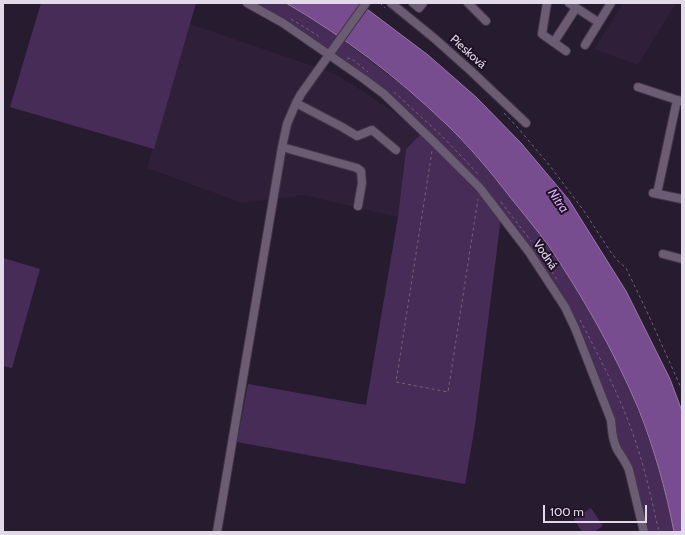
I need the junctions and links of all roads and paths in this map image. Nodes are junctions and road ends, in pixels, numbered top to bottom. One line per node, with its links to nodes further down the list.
1 (247, 3): 16 (street, Vodná)
2 (366, 3): 16 (street)
3 (380, 3): 10 (path)
4 (413, 3): 5 (street)
5 (423, 3)
6 (468, 3): 11 (street)
7 (547, 3): 13 (street)
8 (611, 3): 12 (street)
9 (572, 5): 12 (street); 13 (street)
10 (390, 7): 21 (street, Piesková)
11 (486, 21)
12 (598, 22): 14 (street)
13 (554, 42): 15 (street)
14 (585, 45)
15 (566, 51)
16 (329, 55): 19 (street); 22 (street, Vodná)
17 (638, 87): 18 (street)
18 (680, 101): 26 (street)
19 (296, 103): 23 (street); 24 (street)
20 (503, 112): 31 (path)
21 (526, 124)
22 (433, 141): 25 (street, Vodná); 25 (path)
23 (282, 147): 27 (street); 32 (street)
24 (396, 150)
25 (480, 188): 33 (street, Vodná)
26 (682, 199)
27 (358, 206)
28 (663, 254): 29 (street)
29 (682, 259)
30 (593, 346): 34 (path)
31 (682, 390)
32 (216, 532)
33 (644, 532)
34 (658, 532)

